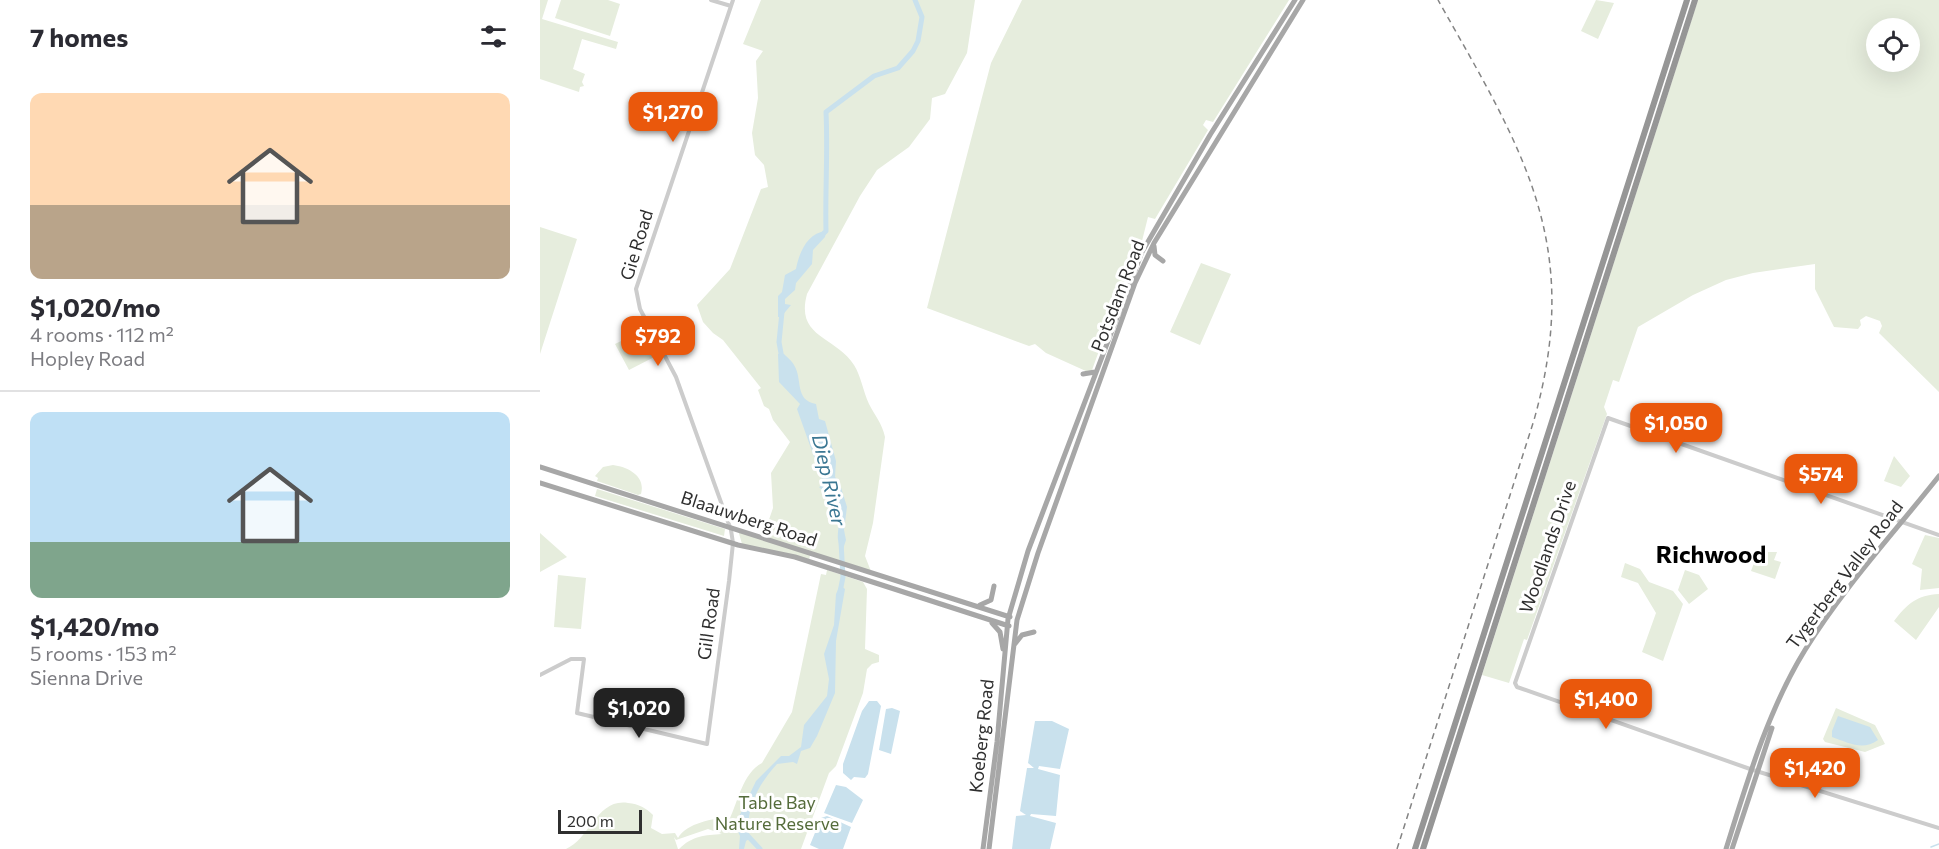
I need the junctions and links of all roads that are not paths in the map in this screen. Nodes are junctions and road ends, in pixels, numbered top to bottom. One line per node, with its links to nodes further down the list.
1 (711, 0): 7 (street)
2 (733, 0): 7 (street, Gie Road)
3 (1295, 0): 10 (main road, Potsdam Road)
4 (1303, 0): 8 (main road, Potsdam Road)
5 (1687, 0): 37 (highway)
6 (1695, 0): 38 (highway)
7 (730, 6): 16 (street, Gie Road)
8 (1159, 234): 9 (main road); 20 (main road, Potsdam Road)
9 (1163, 261)
10 (1095, 372): 11 (main road); 19 (main road, Potsdam Road)
11 (1083, 374)
12 (540, 467): 16 (main road, Blaauwberg Road)
13 (1939, 476): 15 (main road, Tygerberg Valley Road)
14 (540, 483): 18 (main road, Blaauwberg Road)
15 (1902, 523): 17 (street); 33 (main road, Tygerberg Valley Road); 33 (street, Woodlands Drive)
16 (730, 526): 18 (street, Gie Road); 21 (main road, Blaauwberg Road)
17 (1939, 535)
18 (733, 543): 21 (main road, Blaauwberg Road); 32 (street, Gill Road)
19 (1028, 553): 20 (main road); 24 (main road, Potsdam Road)
20 (1037, 555): 26 (main road, Potsdam Road)
21 (821, 562): 23 (main road, Blaauwberg Road); 25 (main road, Blaauwberg Road)
22 (994, 586): 23 (main road)
23 (975, 605): 24 (main road, Blaauwberg Road)
24 (1009, 616): 26 (main road, Blaauwberg Road); 27 (main road, Potsdam Road)
25 (980, 617): 27 (main road, Blaauwberg Road); 31 (main road)
26 (1017, 620): 28 (main road, Potsdam Road)
27 (1007, 625): 28 (main road, Blaauwberg Road); 31 (main road, Koeberg Road)
28 (1015, 628): 30 (main road, Koeberg Road)
29 (1034, 632): 30 (main road)
30 (1013, 646): 36 (main road, Koeberg Road)
31 (1005, 654): 35 (main road, Koeberg Road)
32 (540, 675)
33 (1756, 770): 34 (street); 39 (main road, Tygerberg Valley Road); 40 (main road, Tygerberg Valley Road)
34 (1939, 828)
35 (983, 849)
36 (989, 849)
37 (1415, 849)
38 (1423, 849)
39 (1726, 849)
40 (1732, 849)

